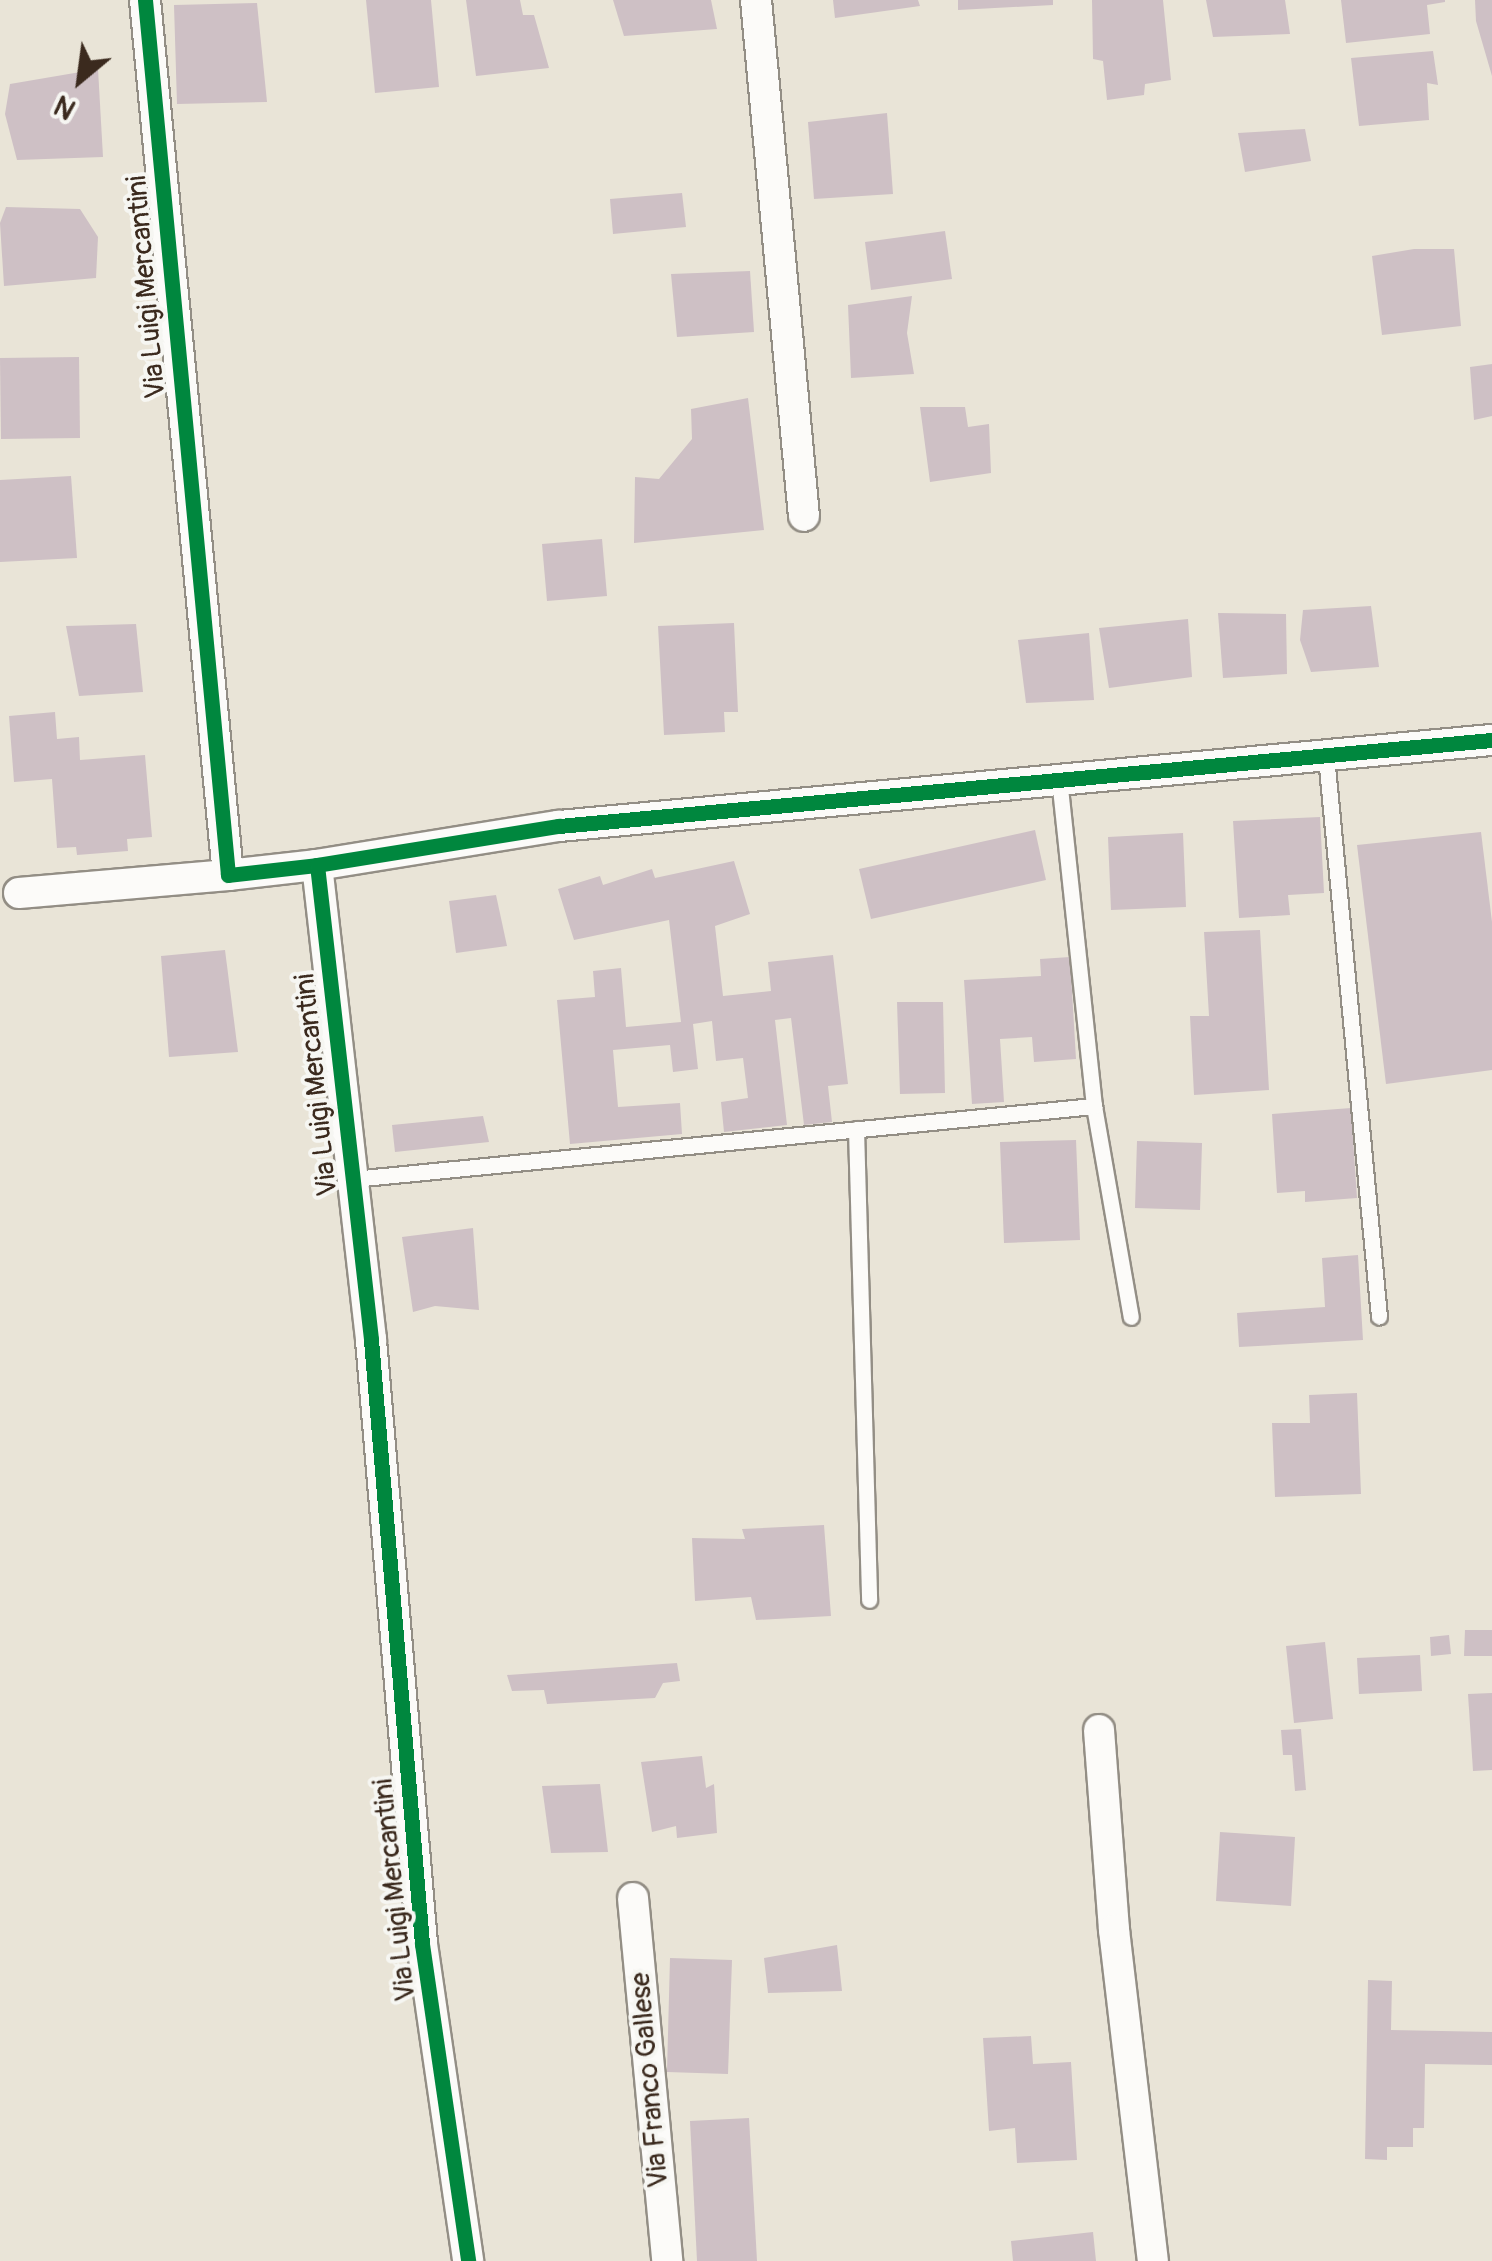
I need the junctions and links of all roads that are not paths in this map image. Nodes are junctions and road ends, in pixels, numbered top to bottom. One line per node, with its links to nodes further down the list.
1 (146, 0): 8 (street, Via Luigi Mercantini)
2 (756, 0): 3 (street)
3 (804, 516)
4 (1492, 740): 5 (street)
5 (1326, 756): 6 (street); 14 (lane)
6 (1059, 780): 7 (street); 10 (lane)
7 (317, 865): 8 (street); 12 (street, Via Luigi Mercantini)
8 (228, 875): 9 (street)
9 (20, 892)
10 (1094, 1106): 11 (lane); 13 (lane)
11 (856, 1130): 12 (lane); 15 (lane)
12 (353, 1178): 18 (street, Via Luigi Mercantini)
13 (1132, 1317)
14 (1379, 1317)
15 (869, 1600)
16 (1099, 1730): 20 (street)
17 (633, 1898): 19 (street, Via Franco Gallese)
18 (468, 2261)
19 (667, 2261)
20 (1153, 2261)

